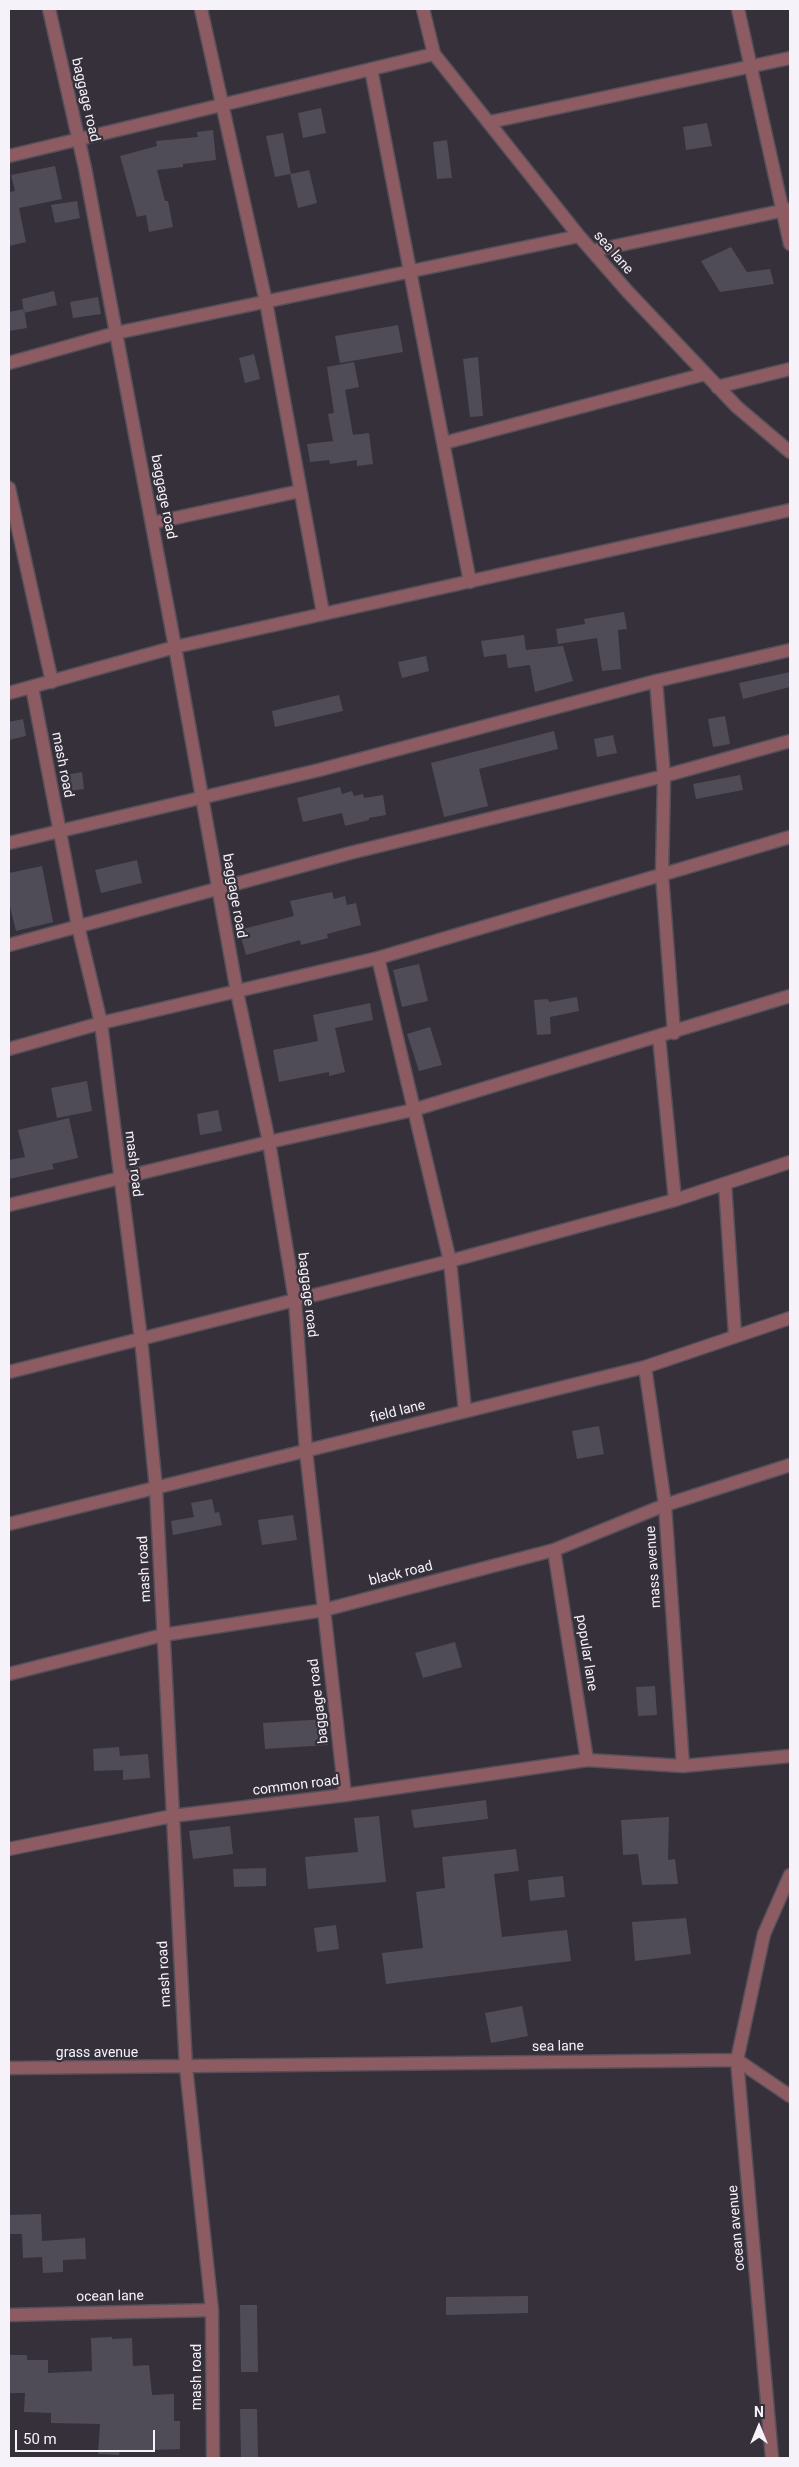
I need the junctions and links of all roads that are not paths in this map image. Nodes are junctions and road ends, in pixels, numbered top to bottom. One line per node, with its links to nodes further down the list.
1 (49, 9): 11 (street, baggage road)
2 (201, 9): 9 (street)
3 (422, 9): 5 (street)
4 (738, 9): 7 (street)
5 (434, 54): 8 (street); 10 (street, sea lane)
6 (790, 58): 7 (street)
7 (751, 67): 10 (street); 13 (street)
8 (371, 69): 9 (street); 17 (street)
9 (221, 106): 11 (street); 18 (street)
10 (490, 122): 14 (street, sea lane)
11 (78, 139): 12 (street); 19 (street, baggage road)
12 (9, 156)
13 (787, 210): 15 (street); 16 (street)
14 (579, 236): 16 (street, sea lane); 17 (street)
15 (790, 244)
16 (592, 251): 22 (street, sea lane)
17 (411, 272): 18 (street); 24 (street)
18 (266, 302): 19 (street); 26 (street)
19 (116, 333): 20 (street); 29 (street, baggage road)
20 (9, 362)
21 (790, 369): 23 (street)
22 (705, 374): 23 (street, sea lane); 24 (street)
23 (717, 387): 25 (street, sea lane)
24 (444, 443): 30 (street)
25 (790, 452)
26 (300, 491): 29 (street); 31 (street)
27 (9, 494): 35 (street)
28 (790, 510): 30 (street)
29 (152, 522): 32 (street, baggage road)
30 (470, 582): 31 (street)
31 (323, 613): 32 (street)
32 (175, 647): 35 (street); 40 (street, baggage road)
33 (790, 650): 34 (street)
34 (656, 681): 39 (street); 40 (street)
35 (52, 682): 36 (street)
36 (32, 687): 37 (street); 41 (street, mash road)
37 (9, 693)
38 (790, 741): 39 (street)
39 (664, 776): 44 (street); 45 (street)
40 (200, 797): 41 (street); 45 (street, baggage road)
41 (60, 830): 43 (street); 46 (street, mash road)
42 (790, 837): 44 (street)
43 (9, 843)
44 (662, 875): 48 (street); 52 (street)
45 (218, 888): 46 (street); 49 (street, baggage road)
46 (78, 926): 47 (street); 51 (street, mash road)
47 (9, 945)
48 (378, 958): 49 (street); 55 (street)
49 (237, 992): 51 (street); 56 (street, baggage road)
50 (790, 996): 52 (street)
51 (101, 1023): 54 (street); 58 (street, mash road)
52 (674, 1033): 53 (street)
53 (659, 1037): 55 (street); 60 (street)
54 (9, 1049)
55 (413, 1110): 56 (street); 62 (street)
56 (268, 1142): 58 (street); 63 (street, baggage road)
57 (790, 1162): 59 (street)
58 (120, 1178): 61 (street); 66 (street, mash road)
59 (726, 1184): 60 (street); 65 (street)
60 (675, 1200): 62 (street)
61 (9, 1205)
62 (450, 1261): 63 (street); 69 (street)
63 (295, 1300): 66 (street); 70 (street, baggage road)
64 (790, 1318): 65 (street, field lane)
65 (735, 1335): 67 (street, field lane)
66 (141, 1339): 68 (street); 72 (street, mash road)
67 (645, 1367): 69 (street, field lane); 73 (street, mass avenue)
68 (9, 1369)
69 (465, 1411): 70 (street, field lane)
70 (306, 1451): 72 (street, field lane); 76 (street, baggage road)
71 (790, 1466): 73 (street, black road)
72 (156, 1488): 74 (street, field lane); 77 (street, mash road)
73 (665, 1505): 75 (street, black road); 81 (street, mass avenue)
74 (9, 1524)
75 (554, 1550): 76 (street, black road); 80 (street, popular lane)
76 (324, 1610): 77 (street, black road); 82 (street, baggage road)
77 (163, 1635): 78 (street, black road); 83 (street, mash road)
78 (9, 1674)
79 (790, 1756): 81 (street, common road)
80 (587, 1760): 81 (street, common road); 82 (street, common road)
81 (683, 1766)
82 (346, 1795): 83 (street, common road)
83 (172, 1816): 84 (street, common road); 87 (street, mash road)
84 (9, 1849)
85 (790, 1875): 86 (street)
86 (737, 2060): 87 (street, sea lane); 89 (street); 93 (street, ocean avenue)
87 (186, 2067): 88 (street, grass avenue); 90 (street, mash road)
88 (9, 2068)
89 (790, 2096)
90 (212, 2310): 91 (street, ocean lane); 92 (street, mash road)
91 (9, 2315)
92 (213, 2458)
93 (772, 2458)

